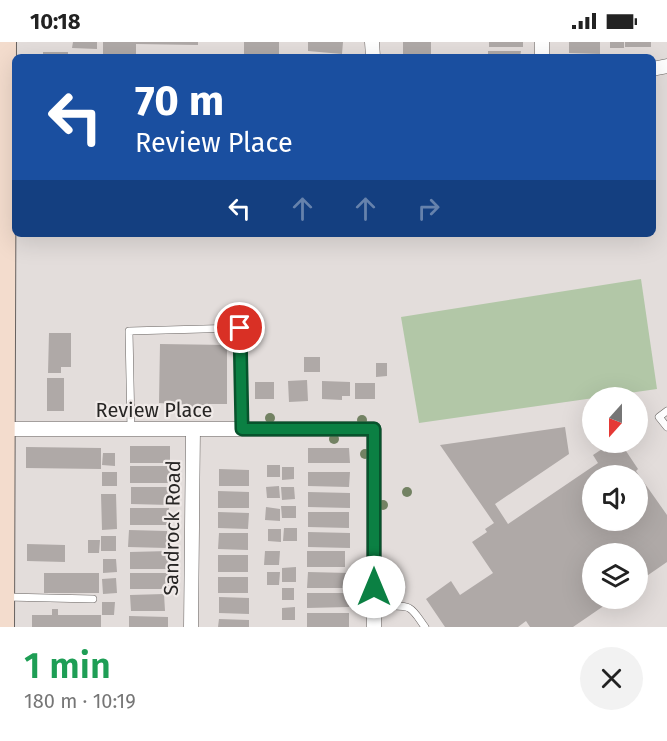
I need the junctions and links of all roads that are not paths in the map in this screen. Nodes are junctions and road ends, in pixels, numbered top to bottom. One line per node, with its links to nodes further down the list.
1 (7, 42): 2 (street)
2 (11, 163): 5 (street)
3 (667, 411): 4 (lane)
4 (667, 427)
5 (5, 429): 6 (street, Review Place); 9 (street)
6 (131, 429): 7 (street, Review Place); 8 (lane)
7 (193, 429): 8 (street, Review Place); 14 (street, Sandrock Road)
8 (242, 429): 12 (street, Review Place)
9 (3, 472): 10 (street)
10 (5, 597): 11 (lane); 13 (street)
11 (93, 599)
12 (374, 607): 15 (street); 16 (lane)
13 (5, 627)
14 (190, 627)
15 (374, 627)
16 (425, 627)

